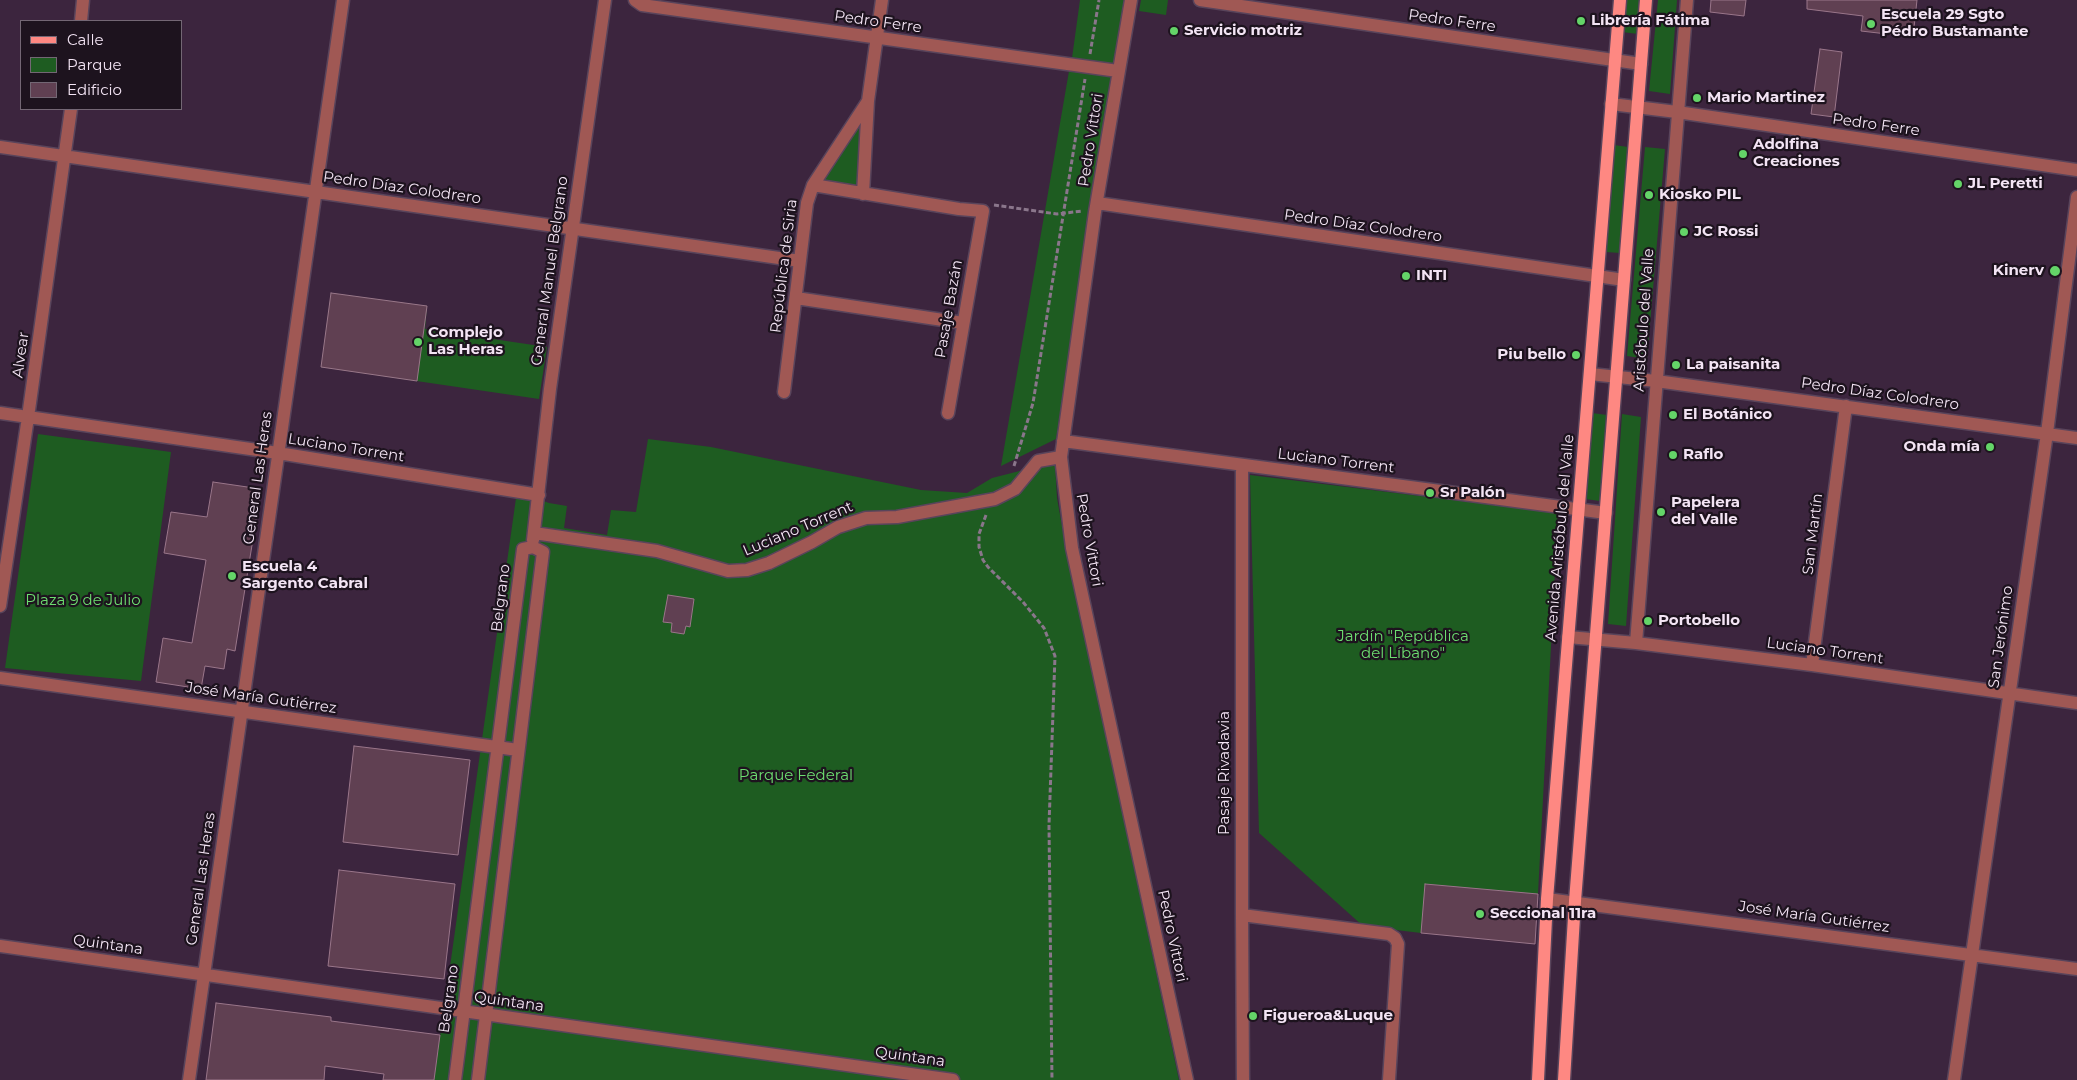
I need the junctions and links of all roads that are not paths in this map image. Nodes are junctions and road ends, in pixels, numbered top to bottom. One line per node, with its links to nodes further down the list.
1 (83, 0): 11 (street)
2 (343, 0): 25 (street, General Las Heras)
3 (605, 0): 29 (street, General Manuel Belgrano)
4 (635, 0): 12 (street, Pedro Ferre)
5 (882, 0): 12 (street, República de Siria)
6 (1131, 0): 15 (street, Pedro Vittori)
7 (1200, 0): 13 (street, Pedro Ferre)
8 (1620, 0): 13 (main road, Avenida Aristóbulo del Valle)
9 (1646, 0): 14 (main road)
10 (1687, 0): 20 (street, Aristóbulo del Valle)
11 (81, 20)
12 (877, 39): 15 (street, Pedro Ferre); 16 (street, República de Siria)
13 (1615, 60): 14 (street, Pedro Ferre); 17 (main road, Avenida Aristóbulo del Valle)
14 (1641, 64): 18 (main road)
15 (1118, 71): 28 (street, Pedro Vittori)
16 (868, 101): 24 (street, República de Siria); 26 (street, República de Siria)
17 (1612, 104): 18 (street, Pedro Ferre); 31 (main road, Avenida Aristóbulo del Valle)
18 (1638, 107): 20 (street, Pedro Ferre); 32 (main road)
19 (70, 110): 22 (street, Alvear)
20 (1677, 112): 23 (street, Pedro Ferre); 37 (street, Aristóbulo del Valle)
21 (0, 147): 22 (street, Pedro Díaz Colodrero)
22 (65, 156): 25 (street, Pedro Díaz Colodrero); 42 (street, Alvear)
23 (2077, 170)
24 (813, 185): 26 (street); 30 (street, República de Siria)
25 (316, 192): 29 (street, Pedro Díaz Colodrero); 46 (street, General Las Heras)
26 (863, 194): 34 (street, Pasaje Bazán)
27 (2077, 197): 43 (street, San Jerónimo)
28 (1096, 207): 31 (street, Pedro Díaz Colodrero); 45 (street, Pedro Vittori)
29 (572, 229): 30 (street, Pedro Díaz Colodrero); 49 (street, General Manuel Belgrano)
30 (800, 261): 33 (street, República de Siria)
31 (1598, 277): 32 (street, Pedro Díaz Colodrero); 35 (main road, Avenida Aristóbulo del Valle)
32 (1624, 280): 36 (main road)
33 (796, 298): 34 (street); 38 (street, República de Siria)
34 (963, 323): 41 (street, Pasaje Bazán)
35 (1590, 374): 36 (street, Pedro Díaz Colodrero); 50 (main road, Avenida Aristóbulo del Valle)
36 (1616, 376): 37 (street, Pedro Díaz Colodrero); 51 (main road)
37 (1656, 381): 39 (street, Pedro Díaz Colodrero); 57 (street, Aristóbulo del Valle)
38 (784, 392)
39 (1846, 406): 43 (street, Pedro Díaz Colodrero); 58 (street, San Martín)
40 (0, 413): 42 (street, Luciano Torrent)
41 (948, 413)
42 (28, 417): 46 (street, Luciano Torrent); 54 (street, Alvear)
43 (2047, 433): 44 (street, Pedro Díaz Colodrero); 60 (street, San Jerónimo)
44 (2077, 438)
45 (1063, 441): 47 (street, Pedro Vittori); 48 (street, Luciano Torrent)
46 (278, 454): 49 (street, Luciano Torrent); 62 (street, General Las Heras)
47 (1061, 457): 52 (street, Luciano Torrent); 78 (street, Pedro Vittori)
48 (1242, 465): 50 (street, Luciano Torrent); 67 (street, Pasaje Rivadavia)
49 (538, 495): 52 (street, General Manuel Belgrano)
50 (1579, 508): 51 (street, Luciano Torrent); 55 (main road, Avenida Aristóbulo del Valle)
51 (1606, 513): 56 (main road)
52 (534, 533): 53 (street, General Manuel Belgrano)
53 (533, 547): 63 (street, Belgrano); 64 (street)
54 (0, 606)
55 (1568, 637): 56 (street, Luciano Torrent); 65 (main road, Avenida Aristóbulo del Valle)
56 (1596, 639): 57 (street, Luciano Torrent); 66 (main road)
57 (1636, 643): 58 (street, Luciano Torrent)
58 (1812, 665): 60 (street, Luciano Torrent)
59 (0, 678): 62 (street, José María Gutiérrez)
60 (2010, 693): 61 (street, Luciano Torrent); 69 (street, San Jerónimo)
61 (2077, 703)
62 (242, 712): 63 (street, José María Gutiérrez); 71 (street, General Las Heras)
63 (499, 748): 64 (street, José María Gutiérrez); 72 (street, Belgrano)
64 (518, 750): 73 (street)
65 (1548, 898): 66 (street, José María Gutiérrez); 81 (main road, Avenida Aristóbulo del Valle)
66 (1575, 901): 69 (street, José María Gutiérrez); 82 (main road)
67 (1242, 915): 79 (street, Pasaje Rivadavia); 80 (street)
68 (0, 946): 71 (street, Quintana)
69 (1972, 954): 70 (street, José María Gutiérrez); 83 (street, San Jerónimo)
70 (2077, 969)
71 (204, 976): 72 (street, Quintana); 74 (street, General Las Heras)
72 (464, 1012): 73 (street, Quintana); 75 (street, Belgrano)
73 (487, 1015): 76 (street); 77 (street, Quintana)
74 (189, 1080)
75 (455, 1080)
76 (478, 1080)
77 (954, 1080)
78 (1187, 1080)
79 (1243, 1080)
80 (1389, 1080)
81 (1538, 1080)
82 (1564, 1080)
83 (1954, 1080)

